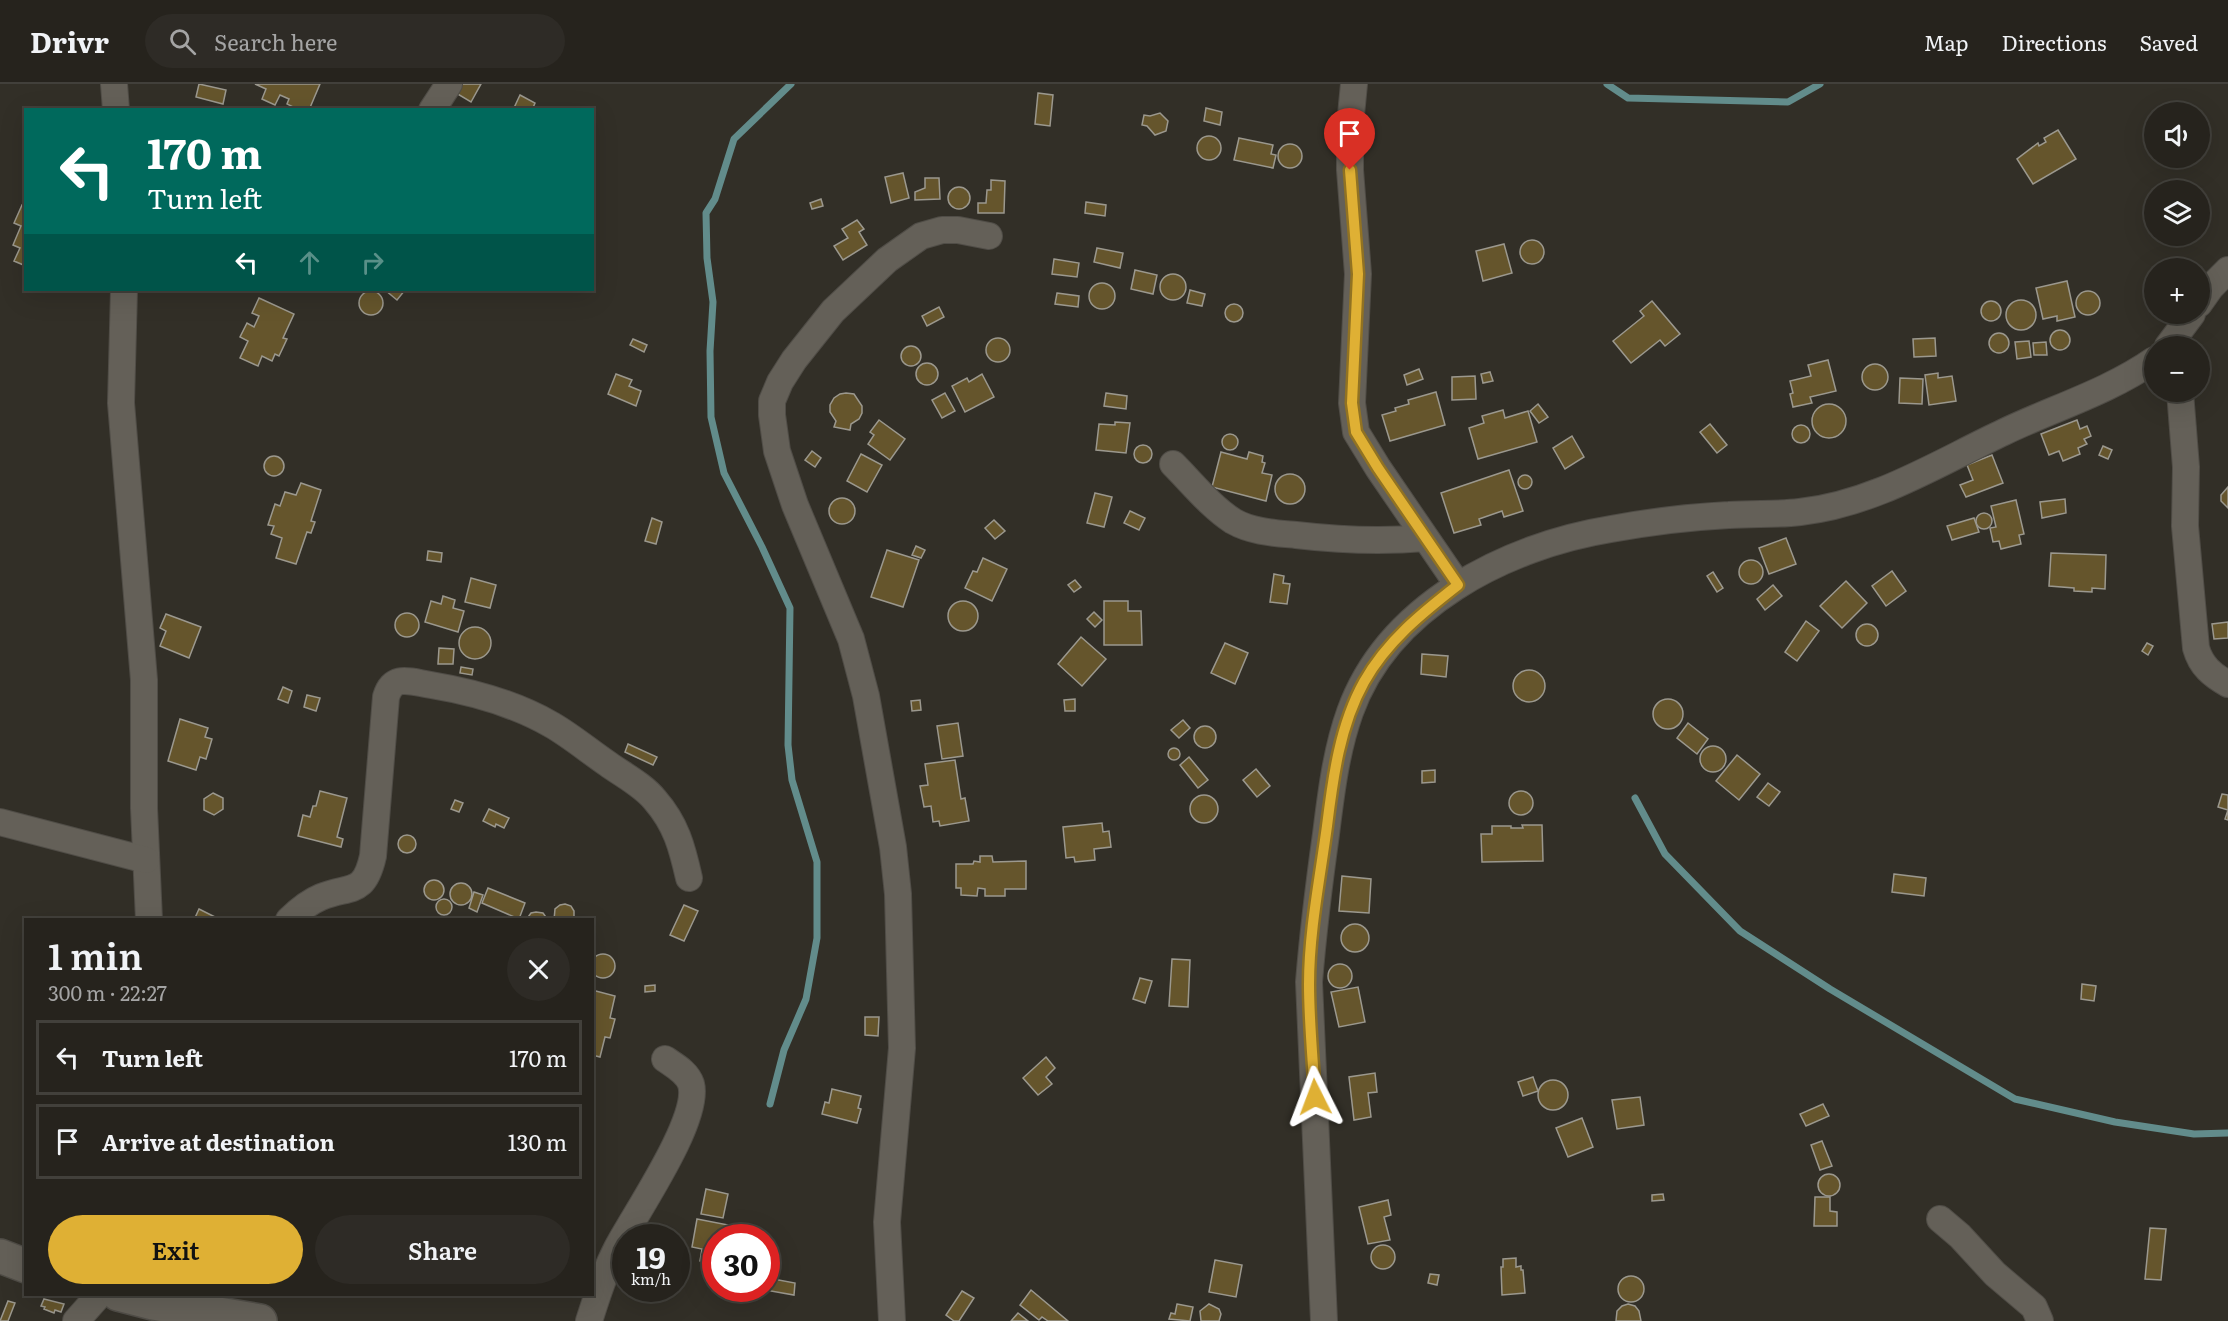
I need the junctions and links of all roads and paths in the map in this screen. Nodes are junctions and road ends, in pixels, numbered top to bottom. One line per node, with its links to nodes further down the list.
1 (114, 84): 4 (street)
2 (449, 84): 5 (street)
3 (1354, 84): 13 (street)
4 (116, 108)
5 (433, 108)
6 (989, 236): 31 (street)
7 (2228, 270): 8 (street)
8 (2210, 288)
9 (124, 291): 17 (street)
10 (2144, 366): 14 (street)
11 (2181, 402): 15 (street)
12 (1173, 464): 13 (street)
13 (1425, 538): 14 (street)
14 (1458, 585): 32 (street)
15 (2228, 684)
16 (0, 822): 17 (street)
17 (146, 860): 19 (street)
18 (689, 878): 20 (street)
19 (148, 918)
20 (292, 918)
21 (665, 1059): 30 (street)
22 (1940, 1219): 33 (street)
23 (0, 1256): 24 (street)
24 (24, 1265)
25 (98, 1296): 28 (street)
26 (131, 1296): 27 (street)
27 (151, 1299): 29 (street)
28 (76, 1321)
29 (260, 1321)
30 (589, 1321)
31 (892, 1321)
32 (1324, 1321)
33 (2040, 1321)

